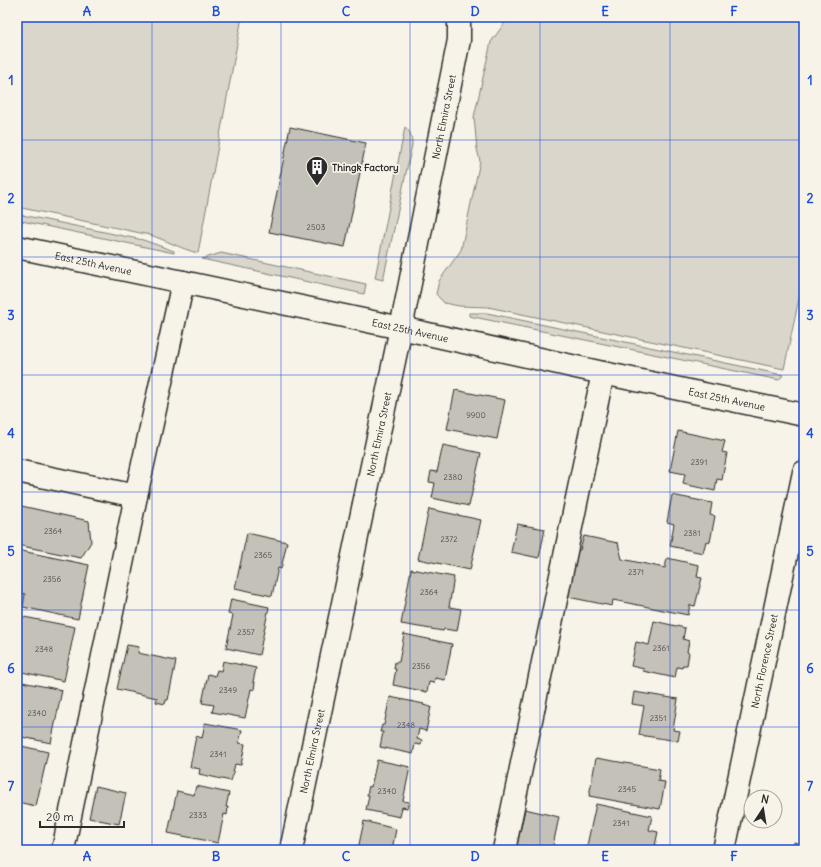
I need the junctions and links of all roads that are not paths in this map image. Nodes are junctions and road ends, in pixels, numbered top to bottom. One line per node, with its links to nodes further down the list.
1 (459, 17): 4 (street, North Elmira Street)
2 (17, 247): 3 (street, East 25th Avenue)
3 (183, 282): 4 (street, East 25th Avenue); 9 (street)
4 (401, 328): 5 (street, East 25th Avenue); 11 (street, North Elmira Street)
5 (603, 373): 6 (street, East 25th Avenue); 12 (street)
6 (804, 415)
7 (17, 471): 9 (street)
8 (804, 472): 13 (street, North Florence Street)
9 (136, 496): 10 (street)
10 (63, 850)
11 (291, 850)
12 (504, 850)
13 (724, 850)

